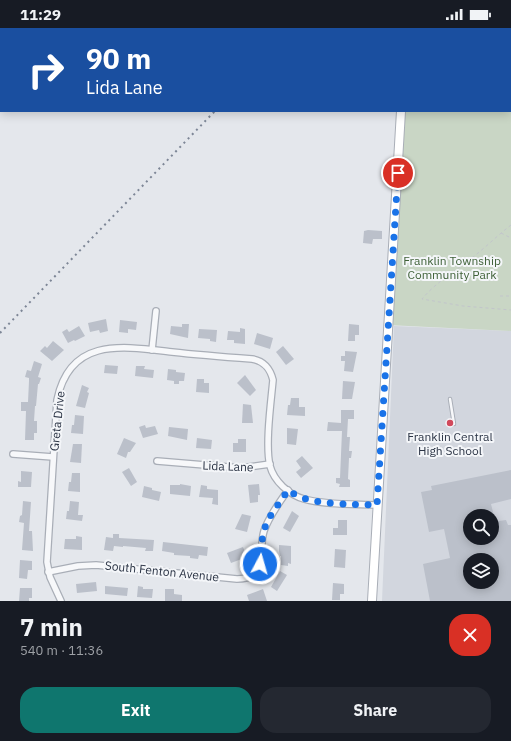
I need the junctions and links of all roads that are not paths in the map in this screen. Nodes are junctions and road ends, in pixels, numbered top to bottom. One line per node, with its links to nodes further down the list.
1 (401, 112): 11 (main road)
2 (156, 310): 3 (street)
3 (152, 350): 7 (street, Greta Drive); 9 (street, Greta Drive)
4 (450, 400): 5 (lane)
5 (454, 424)
6 (13, 454): 7 (street)
7 (54, 457): 12 (street, Greta Drive)
8 (157, 461): 9 (street, Lida Lane)
9 (270, 464): 10 (street, Lida Lane)
10 (288, 490): 11 (street, Lida Lane); 12 (street, South Fenton Avenue)
11 (377, 505): 14 (main road)
12 (48, 572): 13 (street, Greta Drive)
13 (61, 601)
14 (372, 601)

